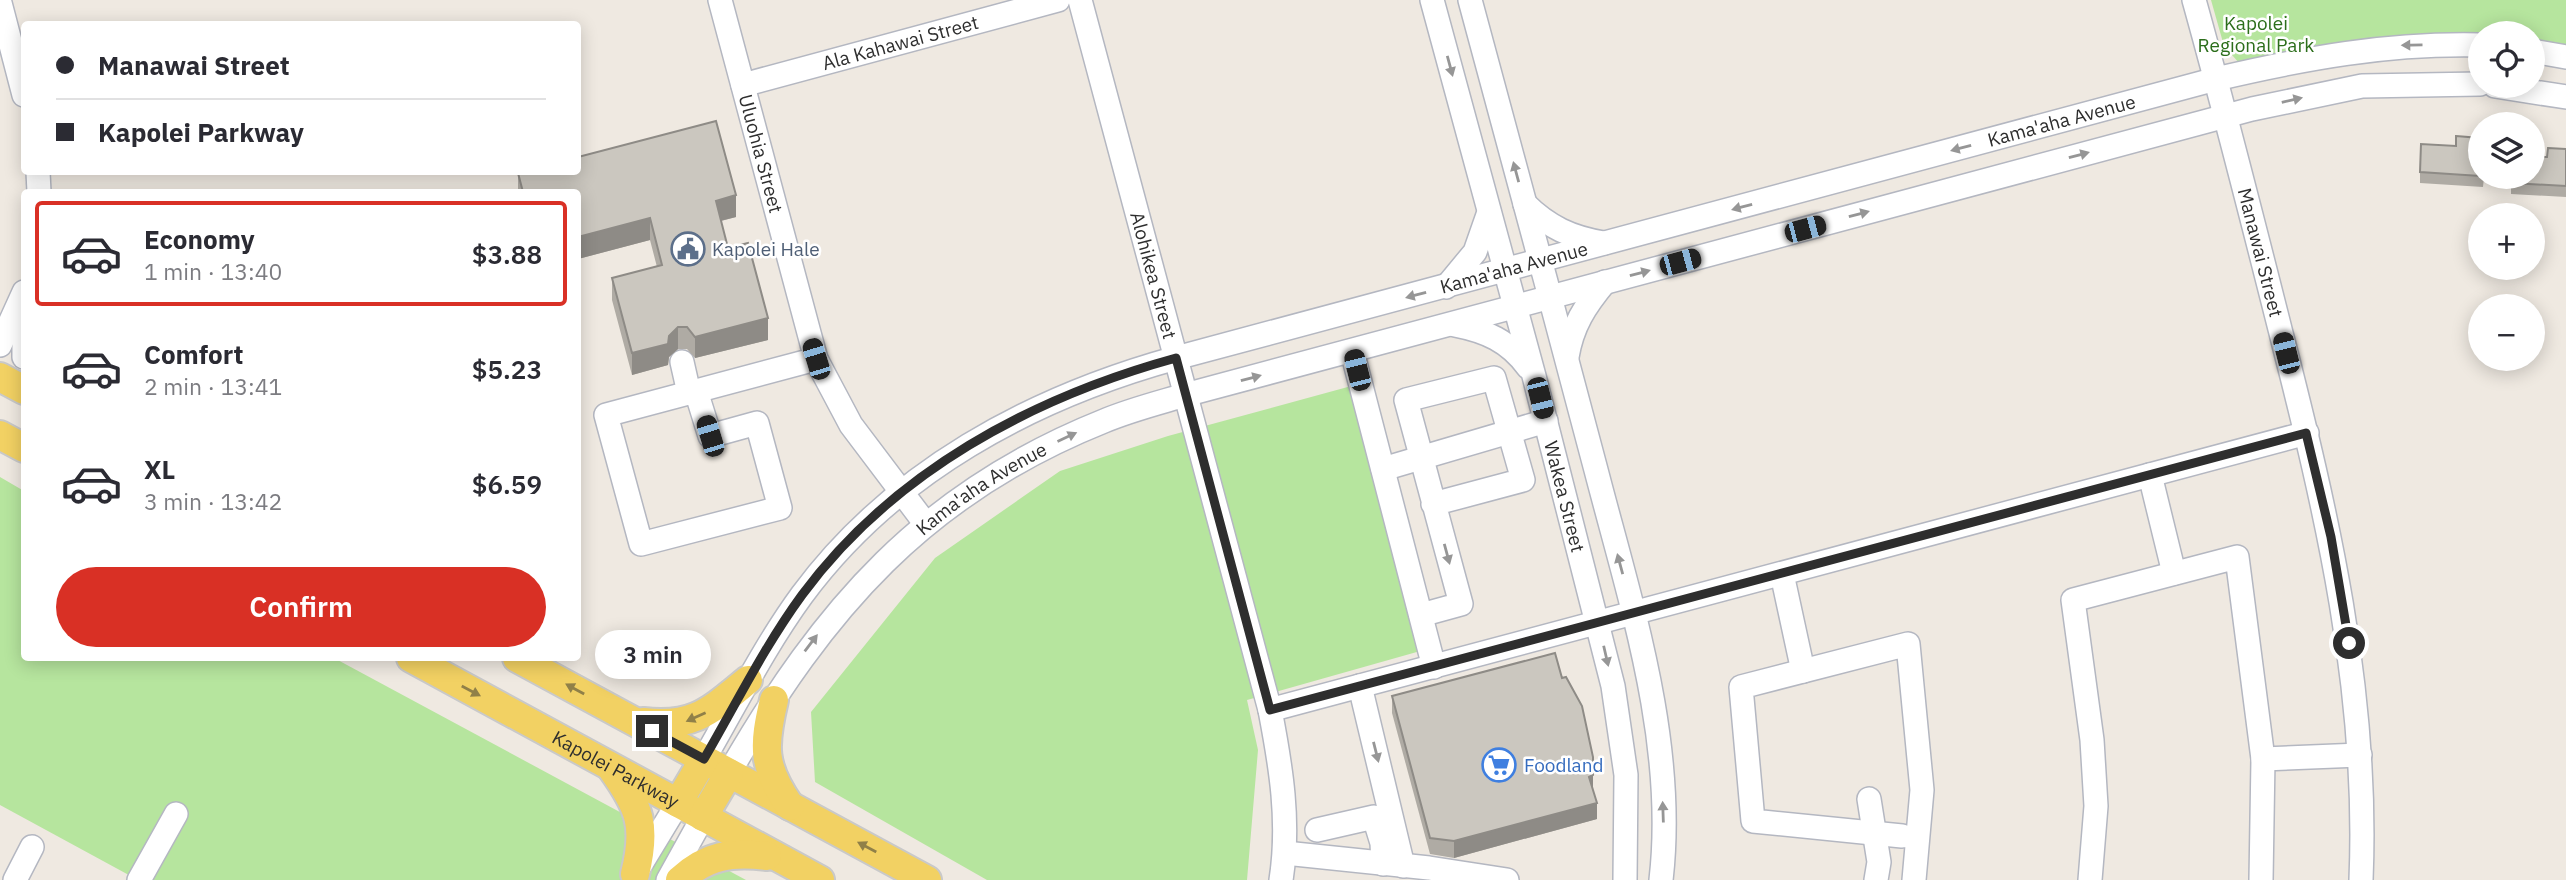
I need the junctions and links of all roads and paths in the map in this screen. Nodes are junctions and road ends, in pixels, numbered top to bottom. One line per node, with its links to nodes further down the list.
1 (720, 0): 13 (street, Uluohia Street)
2 (1058, 0): 13 (street, Ala Kahawai Street)
3 (1080, 0): 33 (street, Alohikea Street)
4 (1432, 0): 19 (street, Wakea Street, one-way to 19)
5 (1470, 0): 18 (street, Wakea Street, one-way to 5)
6 (2194, 0): 11 (street, Manawai Street)
7 (0, 3): 12 (street)
8 (2468, 45): 11 (street, Kama'aha Avenue, one-way to 11)
9 (2545, 53): 10 (street)
10 (2566, 57)
11 (2216, 79): 17 (street, Manawai Street); 20 (street, Kama'aha Avenue, one-way to 20)
12 (21, 84)
13 (743, 85): 34 (street, Uluohia Street)
14 (2468, 85): 17 (street, Kama'aha Avenue, one-way to 14)
15 (2545, 94): 16 (street)
16 (2566, 97)
17 (2226, 116): 23 (street, Kama'aha Avenue, one-way to 17); 44 (street, Manawai Street)
18 (1525, 204): 20 (street); 21 (street, Wakea Street)
19 (1489, 212): 22 (street, Wakea Street); 24 (street)
20 (1607, 244): 21 (street, Kama'aha Avenue)
21 (1540, 261): 22 (street, Kama'aha Avenue); 26 (street, Wakea Street)
22 (1505, 271): 24 (street, Kama'aha Avenue); 28 (street, Wakea Street)
23 (1605, 282): 26 (street, Kama'aha Avenue); 36 (street)
24 (1446, 287): 33 (street, Kama'aha Avenue, one-way to 33)
25 (21, 295): 29 (street)
26 (1550, 297): 28 (street, Kama'aha Avenue); 36 (street, Wakea Street)
27 (21, 299): 31 (street)
28 (1515, 306): 30 (street, Kama'aha Avenue); 37 (street, Wakea Street)
29 (0, 314)
30 (1448, 324): 32 (street, Kama'aha Avenue); 37 (street)
31 (0, 345)
32 (1352, 351): 41 (street, Kama'aha Avenue, one-way to 32); 50 (street)
33 (1176, 358): 41 (street, Alohikea Street); 52 (street, Kama'aha Avenue)
34 (816, 359): 40 (street); 52 (street, Uluohia Street)
35 (688, 360): 40 (street)
36 (1567, 360): 57 (street, Wakea Street, one-way to 36)
37 (1534, 376): 42 (street, Wakea Street)
38 (0, 377): 39 (main road)
39 (21, 388)
40 (696, 391): 40 (street)
41 (1185, 395): 54 (street, Kama'aha Avenue, one-way to 41); 67 (street, Alohikea Street)
42 (1546, 421): 43 (street); 59 (street, Wakea Street)
43 (1508, 432): 49 (street); 49 (street); 53 (street)
44 (2306, 433): 51 (street); 69 (street, Manawai Street)
45 (0, 435): 46 (main road)
46 (21, 447)
47 (21, 449): 48 (street)
48 (0, 452)
49 (1420, 457): 50 (street); 53 (street)
50 (1383, 468): 58 (street)
51 (2150, 475): 55 (street); 56 (street)
52 (901, 493): 54 (street, Uluohia Street); 64 (street, Kama'aha Avenue)
53 (1433, 504): 58 (street, one-way to 58)
54 (925, 523): 66 (street, Kama'aha Avenue, one-way to 54)
55 (2174, 573): 71 (street); 99 (street)
56 (1782, 574): 57 (street); 63 (street)
57 (1633, 613): 59 (street); 96 (street, Wakea Street, one-way to 57)
58 (1421, 615): 62 (street)
59 (1598, 623): 62 (street); 95 (street, Wakea Street, one-way to 95)
60 (417, 661): 72 (main road, Kapolei Parkway, one-way to 72)
61 (523, 661): 68 (main road, one-way to 61)
62 (1434, 667): 65 (street)
63 (1803, 671): 80 (street); 98 (street)
64 (748, 680): 68 (main road, one-way to 68); 70 (street, Kama'aha Avenue)
65 (1360, 686): 67 (street); 85 (street, one-way to 85)
66 (774, 700): 73 (street, Kama'aha Avenue); 76 (main road)
67 (1270, 710): 83 (street, Alohikea Street)
68 (633, 721): 70 (main road)
69 (2360, 755): 71 (street); 101 (street, Manawai Street)
70 (704, 759): 73 (main road); 75 (main road)
71 (2263, 759): 100 (street)
72 (611, 766): 75 (main road, Kapolei Parkway); 86 (main road)
73 (729, 773): 76 (main road); 78 (main road)
74 (1869, 799): 80 (street)
75 (678, 803): 78 (main road, Kapolei Parkway); 86 (street)
76 (790, 806): 92 (main road, one-way to 76)
77 (176, 814): 88 (street)
78 (703, 817): 84 (main road, Kapolei Parkway); 89 (street)
79 (1317, 830): 85 (street)
80 (1874, 834): 81 (street); 97 (street)
81 (1902, 836)
82 (32, 847): 87 (street)
83 (1285, 853): 85 (street); 93 (street, Alohikea Street)
84 (777, 857): 90 (main road); 91 (main road, Kapolei Parkway)
85 (1384, 868): 94 (street)
86 (634, 877)
87 (15, 880)
88 (139, 880)
89 (667, 880)
90 (680, 880)
91 (820, 880)
92 (927, 880)
93 (1280, 880)
94 (1507, 880)
95 (1625, 880)
96 (1661, 880)
97 (1876, 880)
98 (1914, 880)
99 (2090, 880)
100 (2261, 880)
101 (2361, 880)

